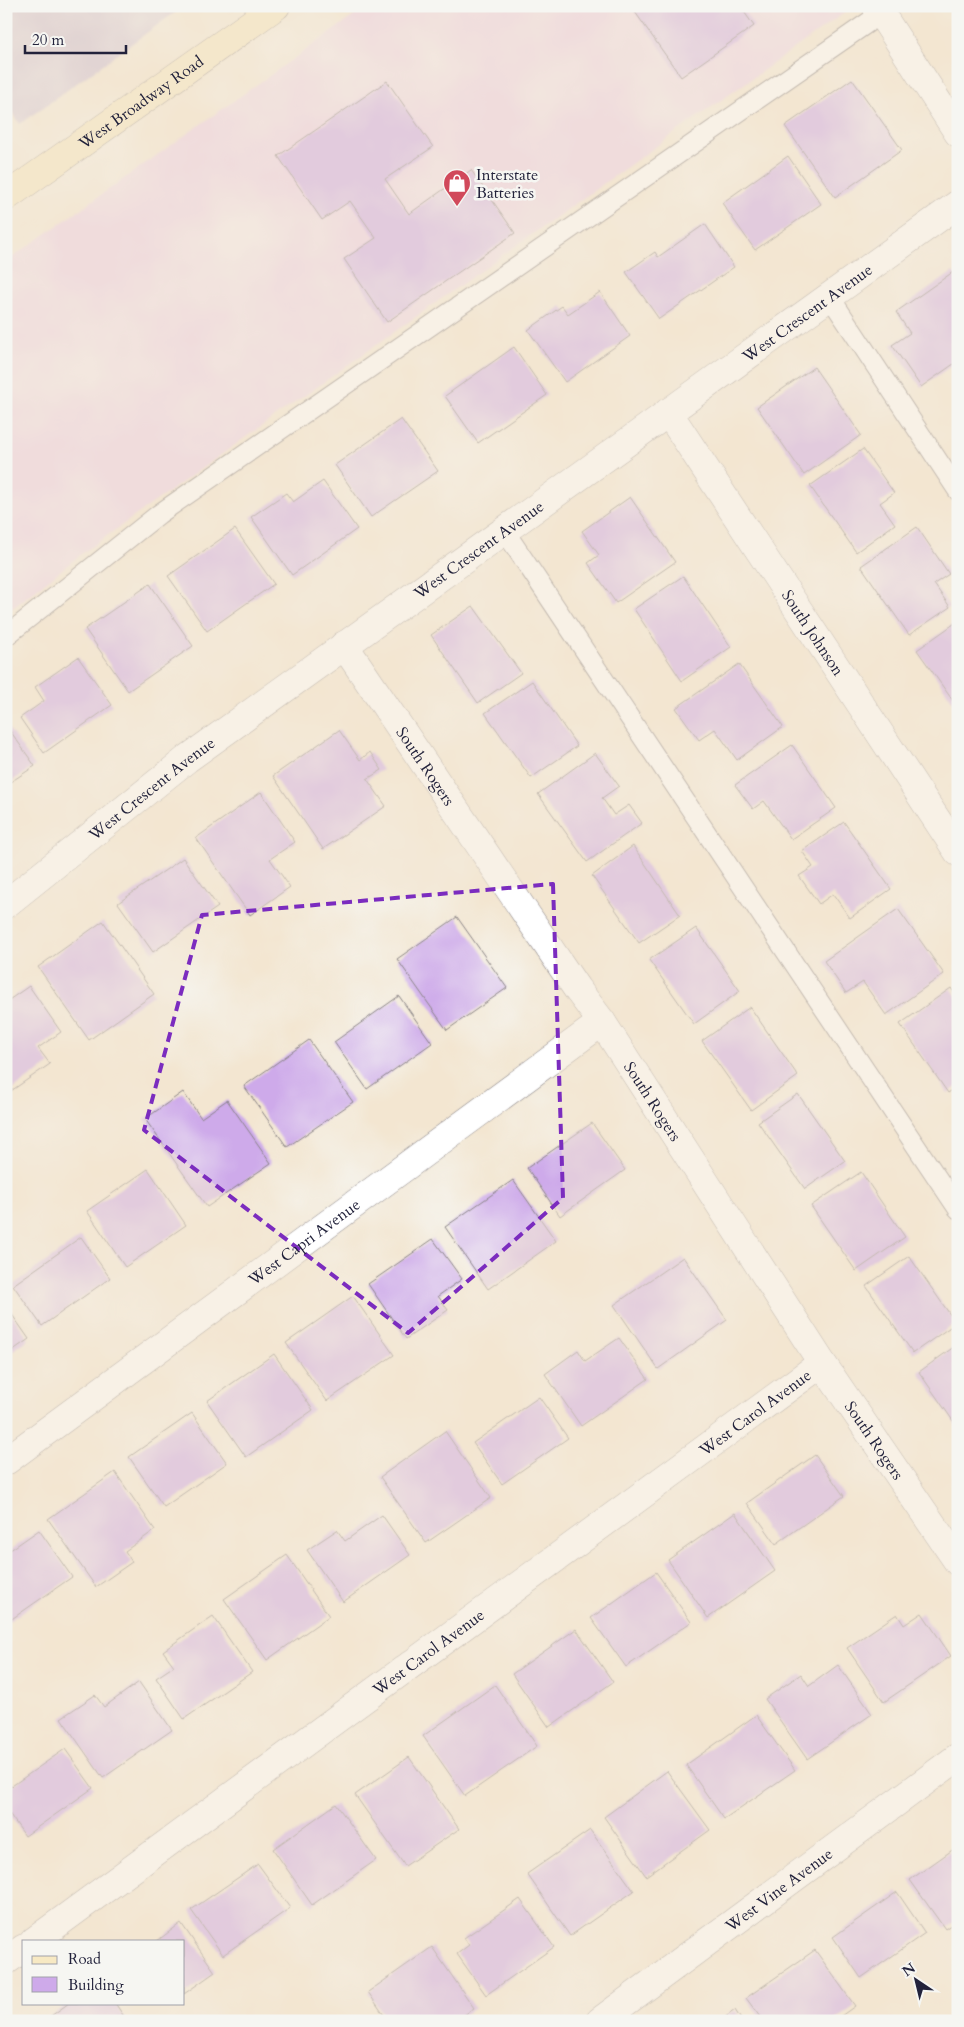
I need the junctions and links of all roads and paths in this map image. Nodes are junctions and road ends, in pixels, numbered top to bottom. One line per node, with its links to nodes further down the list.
1 (276, 6): 4 (main road, West Broadway Road)
2 (883, 9): 3 (street); 10 (lane)
3 (958, 133)
4 (6, 197)
5 (958, 204): 6 (street, West Crescent Avenue)
6 (830, 297): 7 (street, West Crescent Avenue); 8 (lane)
7 (668, 412): 9 (street, West Crescent Avenue); 12 (street, South Johnson)
8 (958, 491)
9 (504, 530): 11 (street, West Crescent Avenue); 15 (lane)
10 (6, 636)
11 (344, 645): 13 (street, West Crescent Avenue); 14 (street, South Rogers)
12 (958, 852)
13 (6, 904)
14 (602, 1022): 16 (street, South Rogers); 17 (street, West Capri Avenue)
15 (958, 1209)
16 (822, 1363): 18 (street, South Rogers); 20 (street, West Carol Avenue)
17 (6, 1461)
18 (958, 1562)
19 (958, 1757): 23 (street, West Vine Avenue)
20 (35, 1940)
21 (22, 1949): 22 (street)
22 (6, 1961)
23 (600, 2021)

